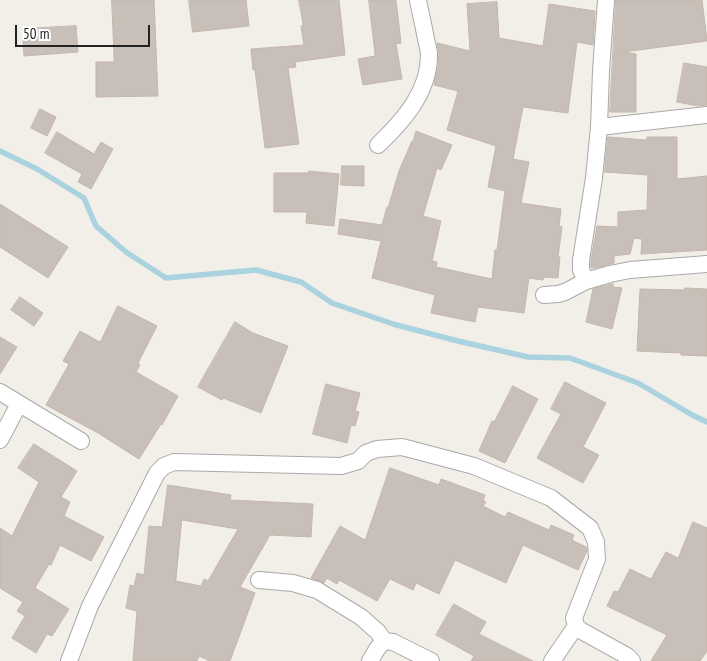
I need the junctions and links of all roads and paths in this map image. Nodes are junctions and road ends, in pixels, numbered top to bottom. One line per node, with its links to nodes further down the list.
1 (418, 0): 5 (street)
2 (606, 0): 4 (street)
3 (707, 115): 4 (street)
4 (599, 127): 7 (street)
5 (378, 145)
6 (707, 264): 7 (street)
7 (586, 281): 8 (street)
8 (544, 295)
9 (0, 392): 10 (street)
10 (20, 404): 11 (street); 12 (street)
11 (0, 440)
12 (81, 441)
13 (259, 580): 15 (street)
14 (576, 626): 16 (street); 19 (street); 20 (street)
15 (384, 641): 17 (street); 18 (street)
16 (69, 661)
17 (370, 661)
18 (431, 661)
19 (552, 661)
20 (632, 661)

